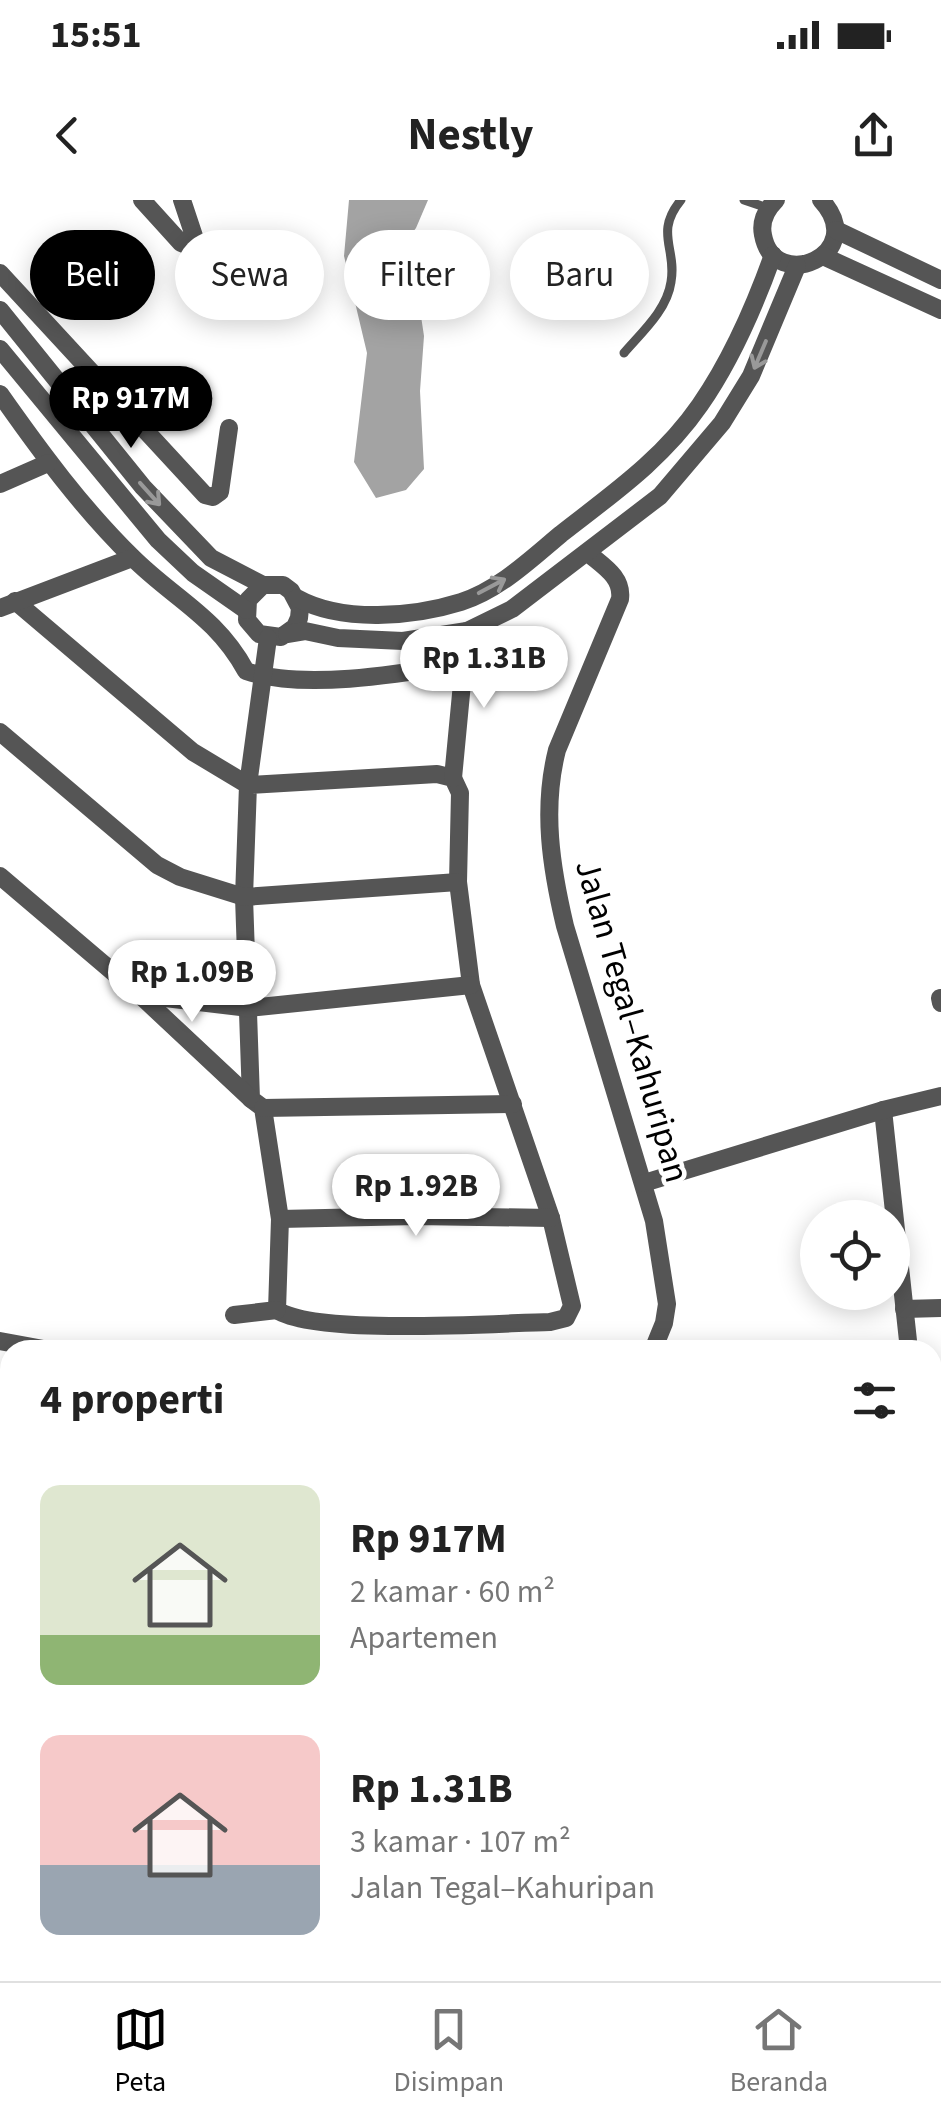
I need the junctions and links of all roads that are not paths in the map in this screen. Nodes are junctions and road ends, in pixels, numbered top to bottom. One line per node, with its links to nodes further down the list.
1 (142, 200): 2 (street)
2 (182, 200)
3 (681, 200): 16 (lane)
4 (744, 200): 6 (lane)
5 (821, 200): 7 (street)
6 (772, 204): 8 (street)
7 (836, 230): 9 (street); 12 (street)
8 (773, 256): 10 (street); 24 (street, one-way to 8)
9 (824, 256): 10 (street); 14 (street)
10 (798, 266): 21 (street, one-way to 21)
11 (0, 274): 18 (street)
12 (941, 280)
13 (0, 310): 23 (street, one-way to 23)
14 (941, 310)
15 (0, 349): 26 (street)
16 (624, 353)
17 (0, 394): 19 (street)
18 (229, 428)
19 (48, 463): 20 (street); 22 (street)
20 (0, 484)
21 (588, 553): 27 (street); 44 (street, Jalan Tegal–Kahuripan)
22 (132, 558): 25 (street); 30 (street)
23 (263, 585): 24 (street); 26 (street)
24 (297, 598): 28 (street)
25 (8, 604): 33 (street)
26 (246, 610): 28 (street)
27 (467, 632): 28 (street); 29 (street)
28 (278, 636): 30 (street)
29 (466, 663): 30 (street); 32 (street)
30 (262, 685): 33 (street)
31 (0, 732): 36 (street)
32 (453, 778): 33 (street); 35 (street)
33 (248, 785): 36 (street)
34 (0, 876): 38 (street)
35 (458, 882): 36 (street); 37 (street)
36 (244, 897): 39 (street)
37 (472, 985): 39 (street); 42 (street)
38 (140, 995): 39 (street); 41 (street)
39 (249, 1008): 41 (street)
40 (941, 1096): 43 (street)
41 (257, 1104): 42 (street); 46 (street)
42 (512, 1104): 47 (street)
43 (882, 1110): 44 (street); 45 (street)
44 (644, 1183): 53 (street, Jalan Tegal–Kahuripan)
45 (892, 1200)
46 (280, 1218): 47 (street); 50 (street)
47 (551, 1218): 50 (street)
48 (941, 1308): 49 (street)
49 (910, 1309)
50 (277, 1310): 52 (street)
51 (904, 1310): 54 (street)
52 (234, 1315)
53 (656, 1340)
54 (907, 1340)

